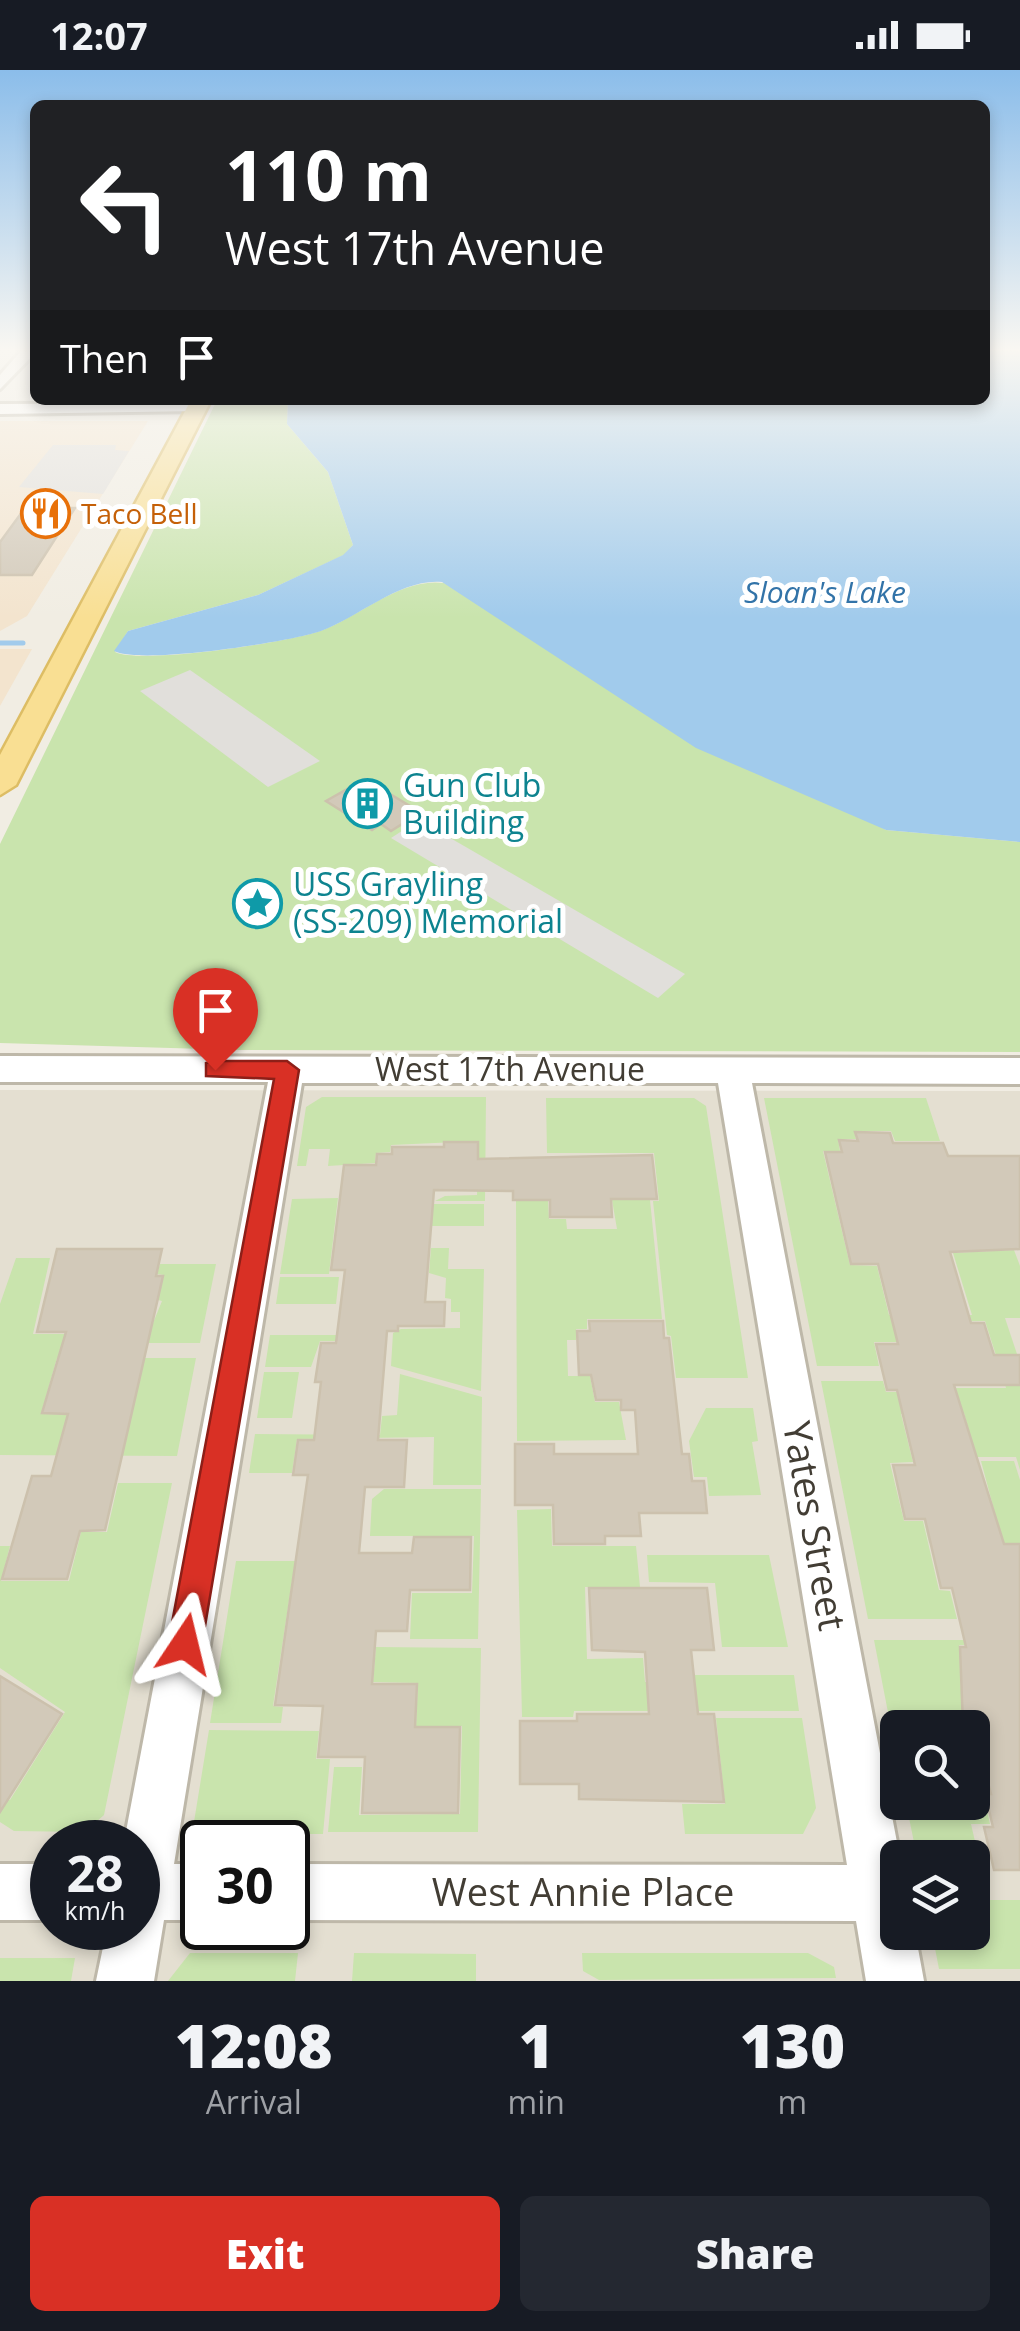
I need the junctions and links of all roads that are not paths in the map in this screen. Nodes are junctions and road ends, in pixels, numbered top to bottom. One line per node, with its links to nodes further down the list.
1 (180, 440): 2 (main road)
2 (0, 785)
3 (0, 1069): 4 (street, West 17th Avenue)
4 (287, 1070): 5 (street, West 17th Avenue); 7 (street)
5 (733, 1071): 6 (street, West 17th Avenue); 11 (street, Yates Street)
6 (1020, 1071)
7 (153, 1820)
8 (0, 1892): 9 (street)
9 (30, 1892)
10 (310, 1892): 11 (street, West Annie Place)
11 (879, 1893): 14 (street, Yates Street)
12 (130, 1950): 13 (street)
13 (125, 1981)
14 (895, 1981)

